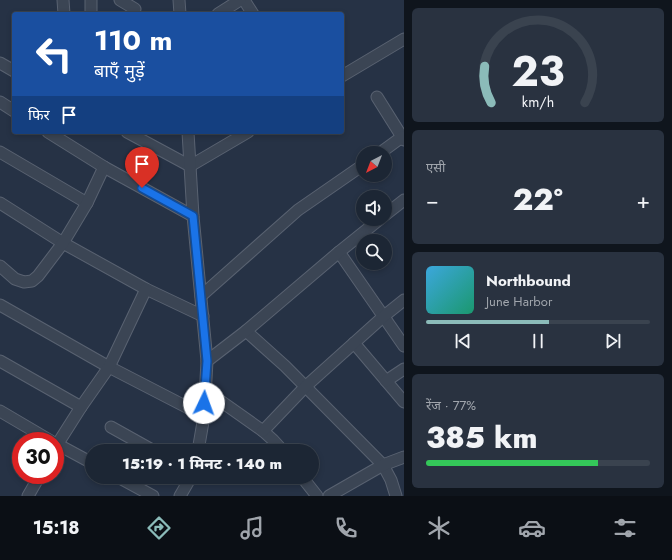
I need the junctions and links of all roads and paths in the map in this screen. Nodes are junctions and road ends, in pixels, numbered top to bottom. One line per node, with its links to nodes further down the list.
1 (63, 0): 8 (street)
2 (91, 0): 9 (street)
3 (120, 0): 7 (street)
4 (179, 0): 10 (street)
5 (240, 0): 11 (street)
6 (244, 0): 12 (street)
7 (135, 8)
8 (64, 12)
9 (91, 12)
10 (180, 12)
11 (221, 12)
12 (252, 12)
13 (404, 39): 16 (street)
14 (0, 63): 15 (street)
15 (12, 69)
16 (344, 75)
17 (377, 97): 24 (street)
18 (0, 102): 19 (street)
19 (12, 110)
20 (51, 134): 28 (street)
21 (132, 134): 27 (street)
22 (188, 134): 27 (street)
23 (245, 134): 27 (street)
24 (403, 139): 25 (street)
25 (392, 146)
26 (0, 152): 32 (street)
27 (190, 166): 34 (street)
28 (104, 167): 32 (street); 34 (street)
29 (356, 170): 40 (street)
30 (404, 200): 33 (street)
31 (0, 203): 36 (street)
32 (87, 203): 36 (street)
33 (392, 209)
34 (193, 216): 40 (street)
35 (371, 226): 37 (street)
36 (62, 243): 38 (street); 39 (street)
37 (338, 252): 44 (street); 45 (street)
38 (0, 266)
39 (146, 289): 43 (street); 50 (street)
40 (201, 296): 43 (street)
41 (404, 300): 44 (street)
42 (0, 305): 50 (street)
43 (203, 316): 49 (street)
44 (384, 316): 46 (street); 47 (street)
45 (246, 331): 49 (street); 53 (street)
46 (354, 343): 52 (street); 53 (street)
47 (404, 346)
48 (0, 361): 56 (street)
49 (207, 361): 54 (street)
50 (109, 367): 56 (street); 58 (street)
51 (404, 369): 52 (street)
52 (386, 381): 55 (street)
53 (305, 387): 60 (street); 69 (street)
54 (205, 390): 58 (street); 60 (street)
55 (404, 402)
56 (81, 407): 62 (street)
57 (0, 412): 61 (street)
58 (204, 416): 64 (street)
59 (111, 427): 63 (street)
60 (263, 431): 65 (street)
61 (34, 432)
62 (63, 432)
63 (141, 444)
64 (199, 444)
65 (277, 444)
66 (64, 449): 68 (street)
67 (404, 457): 69 (street)
68 (85, 459)
69 (383, 465): 78 (street); 79 (street)
70 (35, 484): 74 (street)
71 (131, 484): 75 (street)
72 (187, 484): 76 (street)
73 (308, 484): 77 (street)
74 (28, 496)
75 (153, 496)
76 (180, 496)
77 (317, 496)
78 (329, 496)
79 (396, 496)

